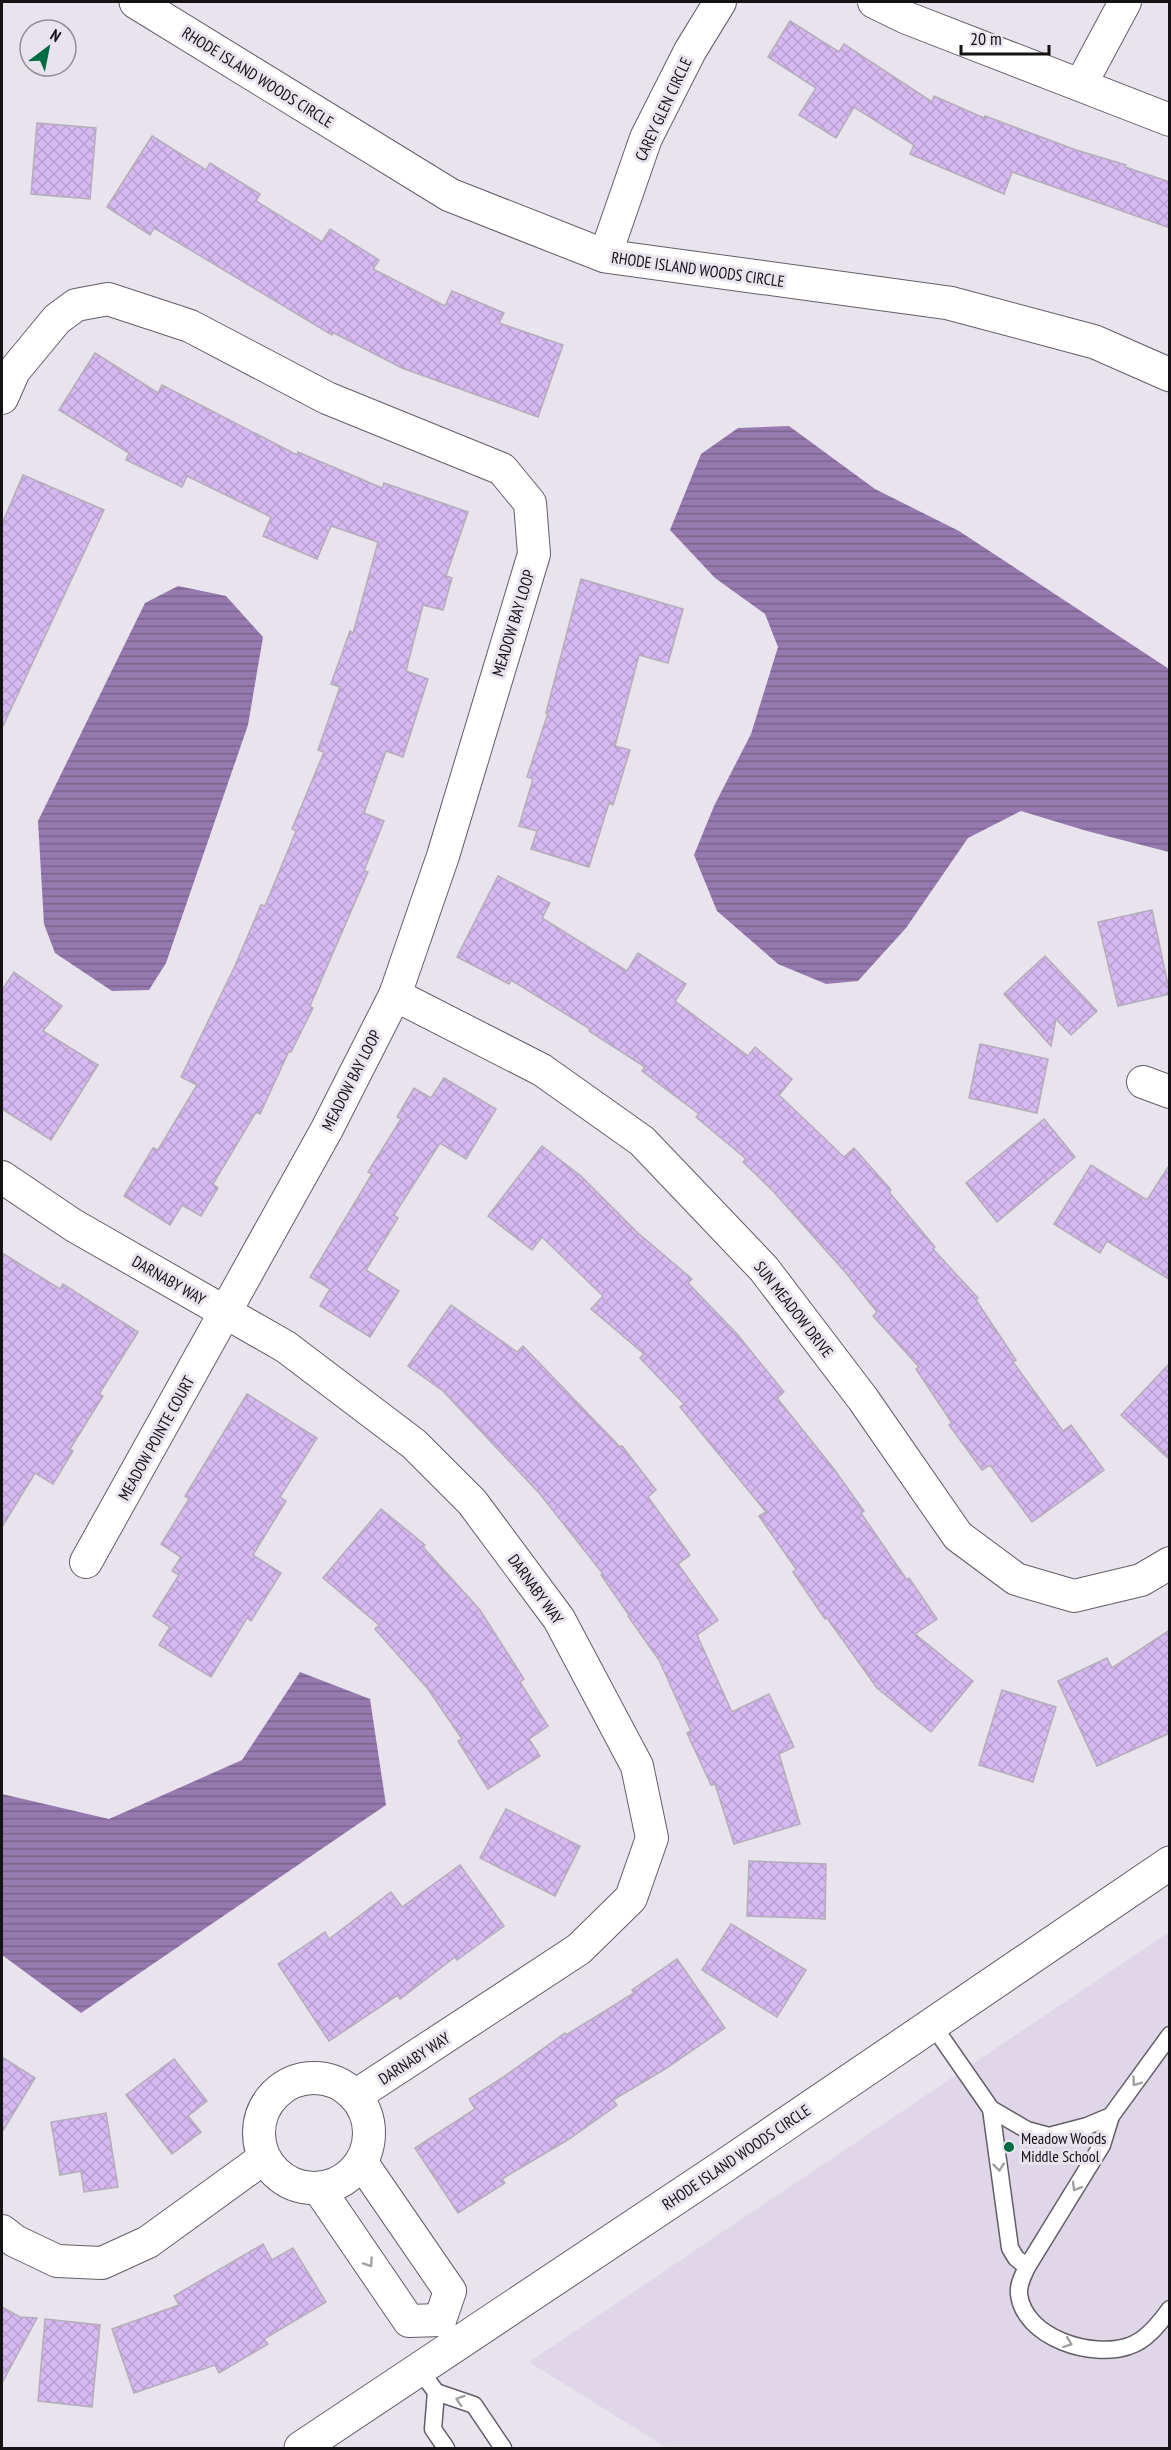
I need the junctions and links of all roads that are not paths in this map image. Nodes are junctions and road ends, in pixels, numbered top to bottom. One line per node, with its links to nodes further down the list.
1 (136, 2): 7 (street, RHODE ISLAND WOODS CIRCLE)
2 (720, 2): 7 (street, CAREY GLEN CIRCLE)
3 (874, 2): 5 (street)
4 (1125, 2): 5 (street)
5 (1081, 84): 6 (street)
6 (1170, 120)
7 (605, 256): 8 (street, RHODE ISLAND WOODS CIRCLE)
8 (1170, 375)
9 (2, 398): 10 (street, MEADOW BAY LOOP)
10 (395, 995): 12 (street, MEADOW BAY LOOP); 14 (street, SUN MEADOW DRIVE)
11 (2, 1177): 12 (street, DARNABY WAY)
12 (226, 1313): 13 (street, MEADOW POINTE COURT); 18 (street, DARNABY WAY)
13 (86, 1562)
14 (1170, 1563)
15 (1170, 1863): 16 (street, RHODE ISLAND WOODS CIRCLE)
16 (932, 2024): 19 (lane); 27 (street, RHODE ISLAND WOODS CIRCLE)
17 (1170, 2034): 20 (lane, one-way to 20)
18 (355, 2096): 21 (street); 22 (street)
19 (991, 2109): 20 (lane); 25 (lane, one-way to 25)
20 (1111, 2116): 25 (lane, one-way to 25)
21 (264, 2158): 23 (street); 24 (street)
22 (362, 2163): 23 (street); 27 (street)
23 (319, 2189): 27 (street, one-way to 27)
24 (2, 2231)
25 (1027, 2267): 26 (lane, one-way to 26)
26 (1170, 2309)
27 (448, 2332): 28 (street, RHODE ISLAND WOODS CIRCLE)
28 (427, 2380): 29 (street, RHODE ISLAND WOODS CIRCLE); 30 (lane); 31 (lane, one-way to 28)
29 (301, 2448)
30 (446, 2448)
31 (503, 2448)

